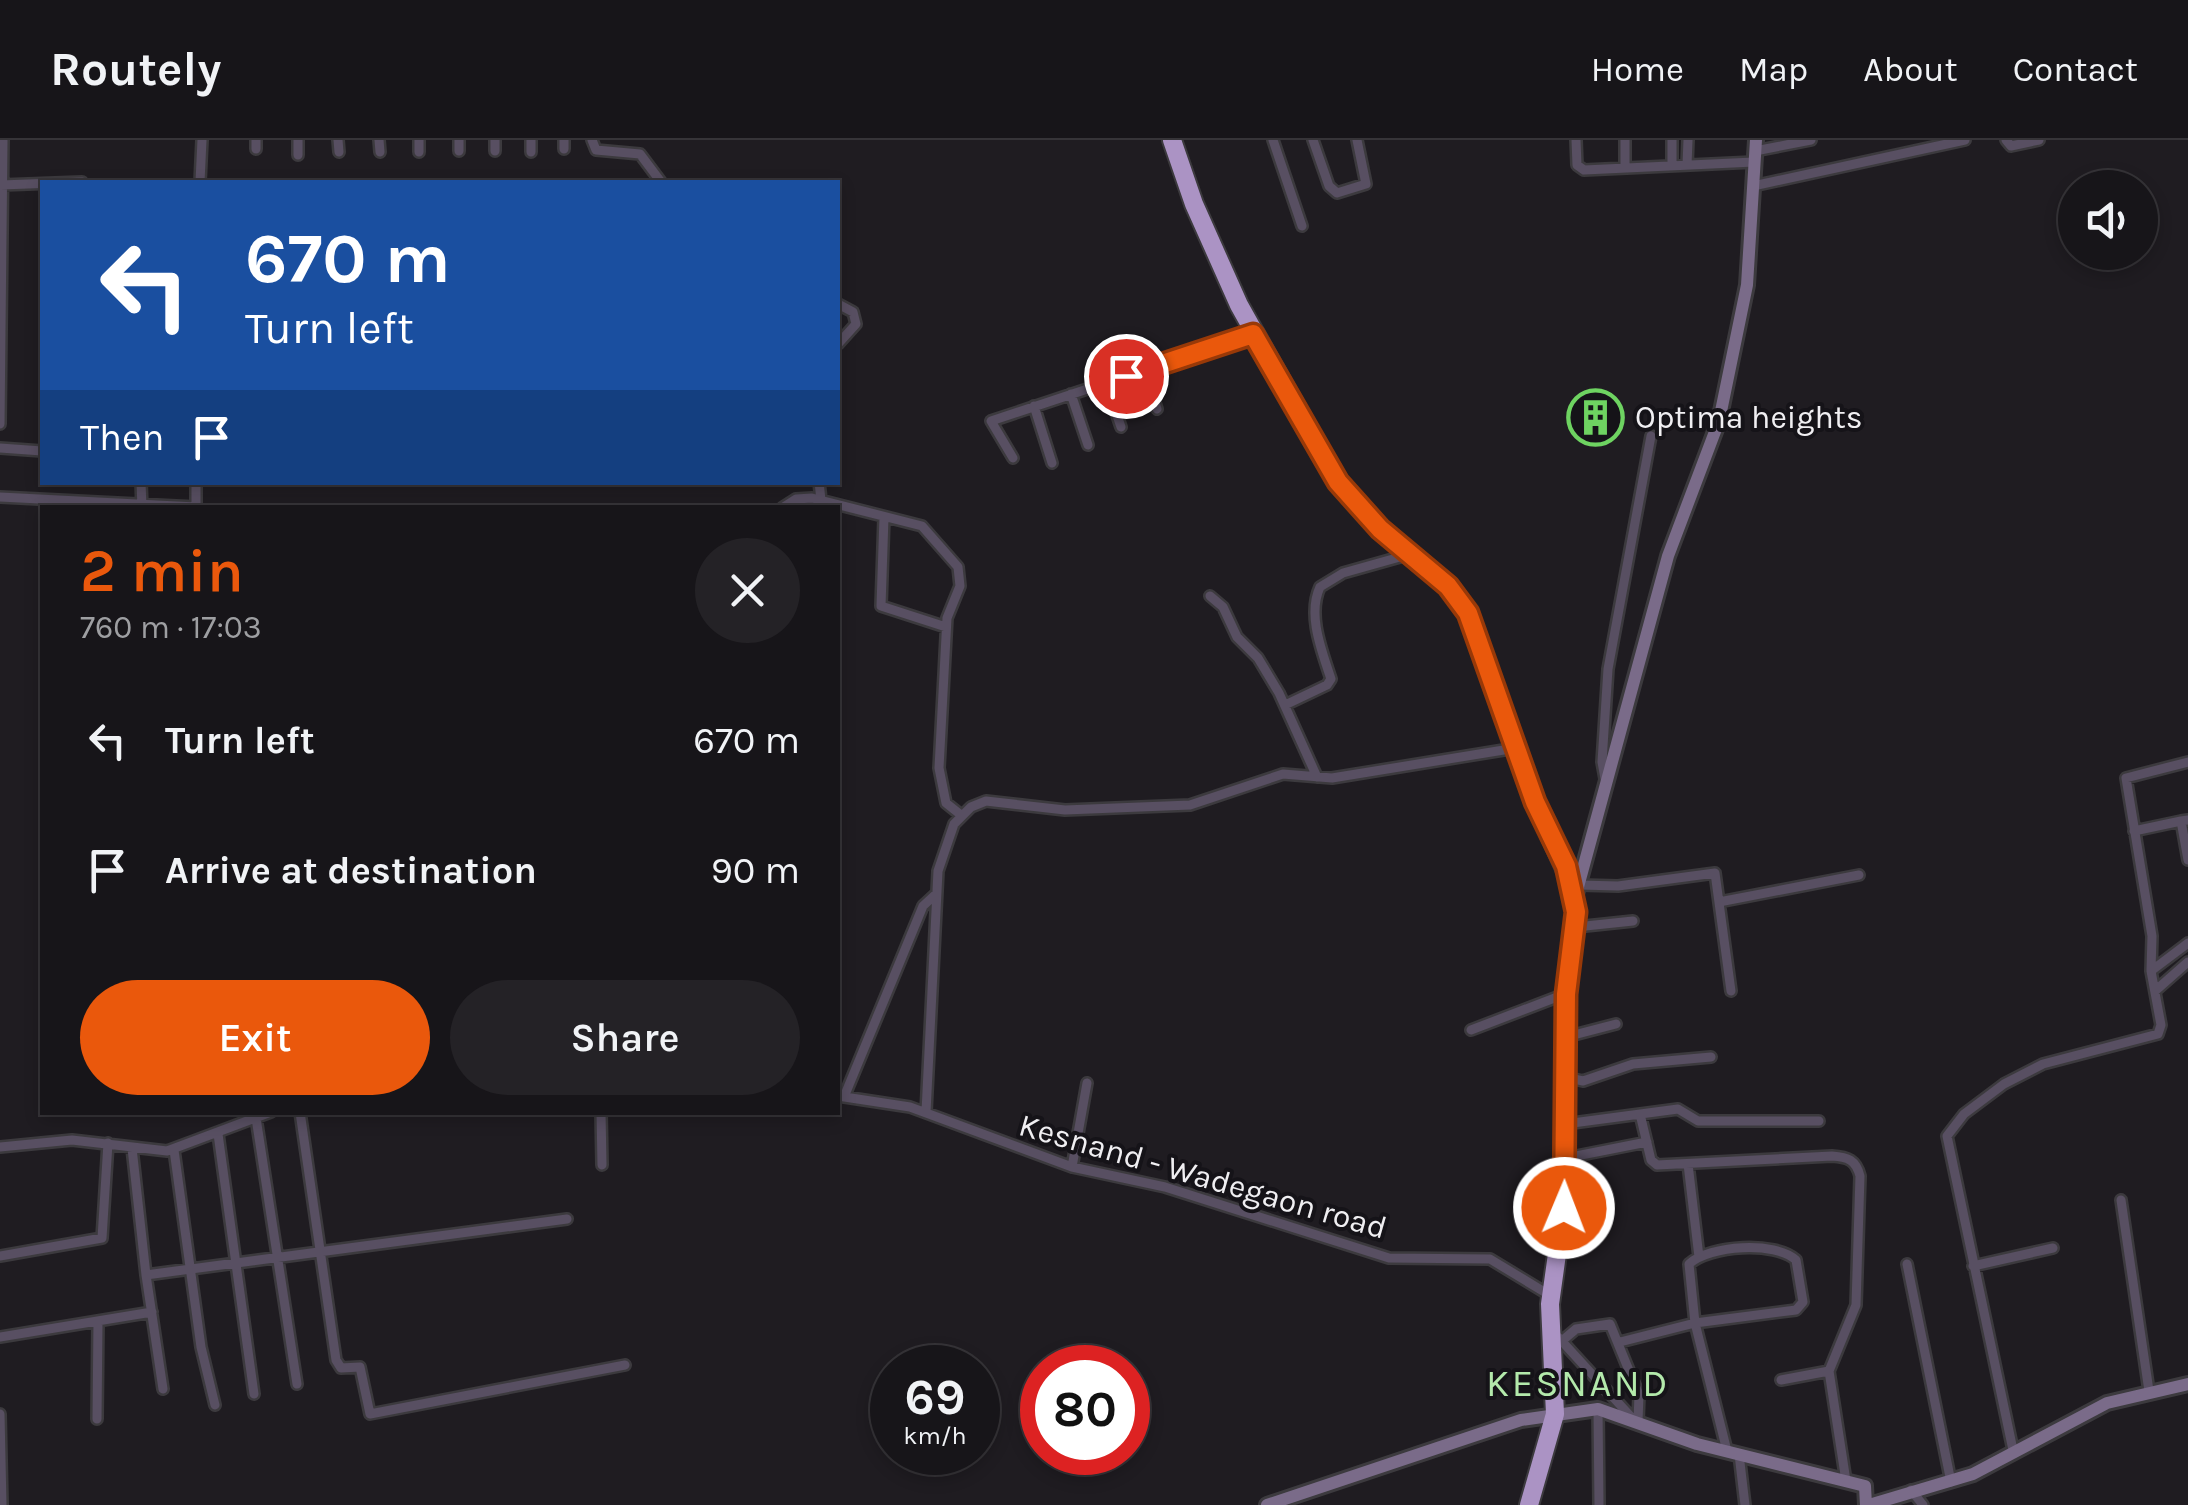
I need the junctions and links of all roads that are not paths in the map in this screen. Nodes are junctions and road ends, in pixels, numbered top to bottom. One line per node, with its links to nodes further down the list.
1 (3, 140): 33 (street)
2 (202, 140): 30 (street)
3 (298, 140): 26 (street)
4 (338, 140): 22 (street)
5 (379, 140): 23 (street)
6 (419, 140): 24 (street)
7 (530, 140): 25 (street)
8 (592, 140): 31 (street)
9 (1172, 140): 37 (highway)
10 (1273, 140): 35 (street)
11 (1313, 140): 12 (street)
12 (1357, 140)
13 (1576, 140): 29 (street)
14 (1625, 140): 29 (street)
15 (1672, 140): 28 (street)
16 (1688, 140): 27 (street)
17 (1811, 140): 21 (street)
18 (1965, 140): 34 (street)
19 (2006, 140): 20 (street)
20 (2039, 140)
21 (1755, 151): 27 (street); 34 (main road)
22 (339, 152)
23 (380, 152)
24 (420, 152)
25 (531, 152)
26 (298, 155)
27 (1687, 164): 28 (street)
28 (1672, 165): 29 (street)
29 (1625, 168)
30 (200, 180)
31 (660, 180)
32 (40, 184): 33 (street)
33 (1, 185): 39 (street)
34 (1753, 186): 69 (main road)
35 (1302, 226)
36 (840, 305): 38 (street)
37 (1253, 334): 40 (street); 62 (highway)
38 (840, 342)
39 (0, 369): 43 (street)
40 (1145, 370): 41 (street); 45 (street)
41 (1106, 382): 42 (street); 47 (street)
42 (1071, 394): 44 (street); 49 (street)
43 (0, 404): 46 (street)
44 (1034, 406): 52 (street); 53 (street)
45 (1157, 408)
46 (0, 424)
47 (1122, 428)
48 (1651, 436): 69 (street)
49 (1088, 445)
50 (0, 448): 51 (street)
51 (40, 451)
52 (1012, 458)
53 (1052, 463)
54 (820, 485): 56 (street)
55 (0, 497): 57 (street)
56 (821, 500): 58 (street); 59 (street)
57 (126, 505)
58 (787, 505)
59 (838, 505)
60 (840, 505): 61 (street)
61 (884, 518): 64 (street); 64 (street)
62 (1410, 554): 65 (street); 66 (highway)
63 (1210, 596): 65 (street)
64 (946, 628): 70 (street)
65 (1284, 705): 68 (street)
66 (1516, 748): 68 (street); 75 (highway)
67 (2188, 762): 72 (street)
68 (1317, 777): 70 (street)
69 (1607, 787): 75 (main road)
70 (961, 815): 76 (street)
71 (2184, 821): 72 (street); 73 (street)
72 (2134, 831): 82 (street)
73 (2188, 860)
74 (1859, 875): 77 (street)
75 (1578, 891): 77 (street); 79 (highway)
76 (936, 894): 92 (street); 93 (street)
77 (1719, 902): 83 (street)
78 (1632, 921): 79 (street)
79 (1574, 927): 85 (highway)
80 (2188, 943): 82 (street)
81 (2188, 962): 84 (street)
82 (2151, 971): 84 (street)
83 (1731, 990)
84 (2155, 991): 120 (street)
85 (1566, 994): 87 (street); 88 (highway)
86 (1616, 1024): 88 (street)
87 (1471, 1030)
88 (1565, 1037): 90 (highway)
89 (1711, 1058): 90 (street)
90 (1565, 1077): 100 (highway)
91 (1087, 1083): 110 (street)
92 (841, 1096): 93 (street, Kesnand - Wadegaon road)
93 (926, 1112): 110 (street, Kesnand - Wadegaon road)
94 (1640, 1114): 99 (street); 100 (street); 102 (street)
95 (264, 1115): 98 (street)
96 (300, 1115): 114 (street)
97 (601, 1115): 109 (street)
98 (256, 1118): 101 (street); 115 (street)
99 (1819, 1121)
100 (1564, 1124): 107 (highway)
101 (218, 1134): 106 (street); 118 (street)
102 (1647, 1142): 107 (street); 108 (street)
103 (108, 1143): 104 (street); 105 (street); 116 (street)
104 (0, 1146)
105 (132, 1148): 106 (street); 122 (street)
106 (174, 1150): 121 (street)
107 (1564, 1158): 123 (highway)
108 (1688, 1164): 117 (street); 131 (street)
109 (602, 1165)
110 (1072, 1167): 123 (street, Kesnand - Wadegaon road)
111 (2121, 1200): 136 (street)
112 (567, 1219): 114 (street)
113 (2054, 1248): 120 (street)
114 (318, 1250): 115 (street); 130 (street)
115 (276, 1255): 118 (street); 133 (street)
116 (0, 1256)
117 (1699, 1257): 126 (street); 126 (street)
118 (234, 1261): 121 (street); 137 (street)
119 (1906, 1264): 147 (street)
120 (1974, 1266): 144 (street)
121 (191, 1268): 122 (street); 138 (street)
122 (146, 1274): 124 (street)
123 (1551, 1296): 127 (highway)
124 (152, 1312): 125 (street); 135 (street)
125 (98, 1321): 128 (street); 142 (street)
126 (1695, 1323): 129 (street); 145 (street)
127 (1558, 1336): 129 (street); 141 (highway); 143 (street)
128 (0, 1337)
129 (1620, 1342): 143 (street)
130 (626, 1366)
131 (1829, 1371): 132 (street); 146 (street)
132 (1781, 1380)
133 (297, 1384)
134 (2188, 1384): 136 (main road)
135 (164, 1389)
136 (2149, 1391): 144 (main road)
137 (254, 1394)
138 (214, 1405)
139 (1598, 1409): 141 (main road); 143 (main road); 152 (street)
140 (0, 1414): 149 (street)
141 (1555, 1414): 150 (main road); 151 (highway)
142 (97, 1419)
143 (1636, 1420): 145 (main road)
144 (2014, 1450): 147 (main road)
145 (1733, 1453): 146 (main road); 153 (street)
146 (1846, 1481): 154 (main road)
147 (1951, 1482): 148 (main road)
148 (1911, 1490): 154 (main road); 155 (street)
149 (2, 1505)
150 (1267, 1505)
151 (1529, 1505)
152 (1600, 1505)
153 (1745, 1505)
154 (1867, 1505)
155 (1923, 1505)

